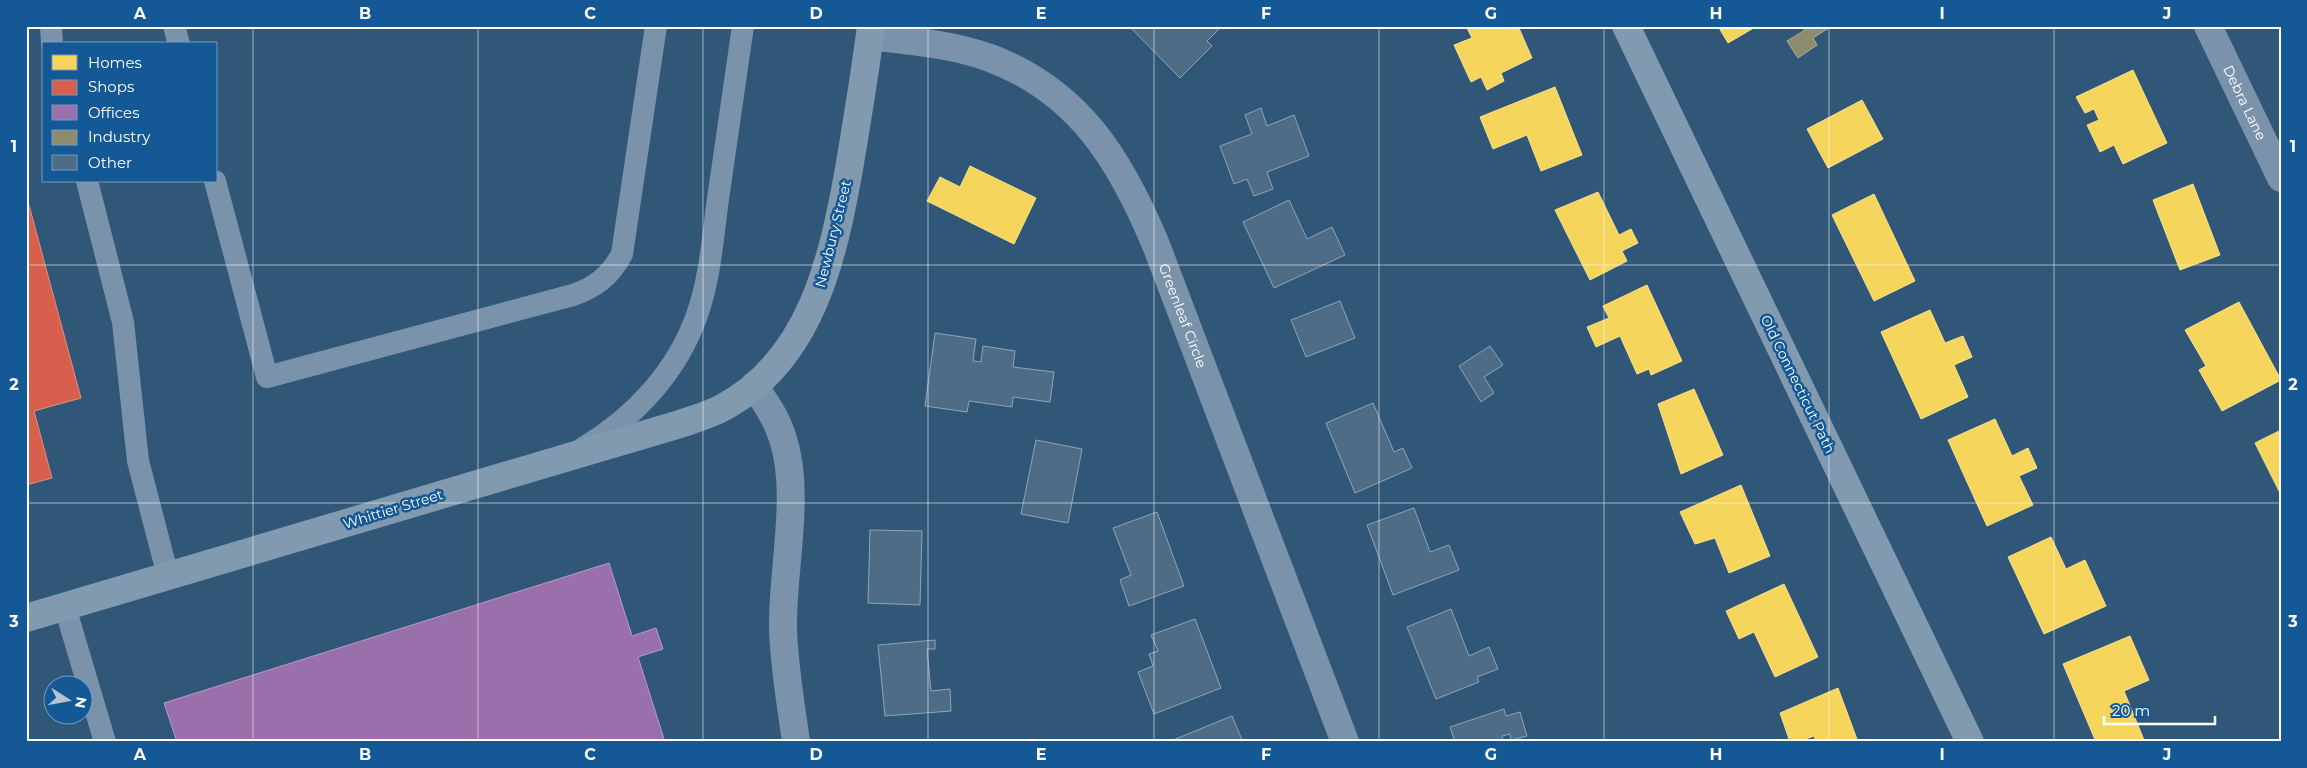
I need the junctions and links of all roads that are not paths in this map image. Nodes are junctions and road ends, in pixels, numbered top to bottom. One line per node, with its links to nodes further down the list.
1 (51, 26): 8 (lane)
2 (174, 26): 9 (lane)
3 (656, 26): 12 (lane)
4 (743, 26): 14 (lane)
5 (1626, 26): 21 (street, Old Connecticut Path)
6 (2208, 26): 10 (street, Debra Lane)
7 (871, 31): 13 (street, Newbury Street); 20 (street, Greenleaf Circle)
8 (52, 42)
9 (178, 42)
10 (2281, 178)
11 (87, 182): 15 (lane)
12 (215, 182)
13 (754, 386): 14 (street, Whittier Street); 19 (street)
14 (558, 460): 15 (street, Whittier Street)
15 (168, 576): 16 (street, Whittier Street)
16 (65, 607): 17 (street, Whittier Street); 18 (lane)
17 (26, 618)
18 (105, 742)
19 (796, 742)
20 (1345, 742)
21 (1970, 742)

